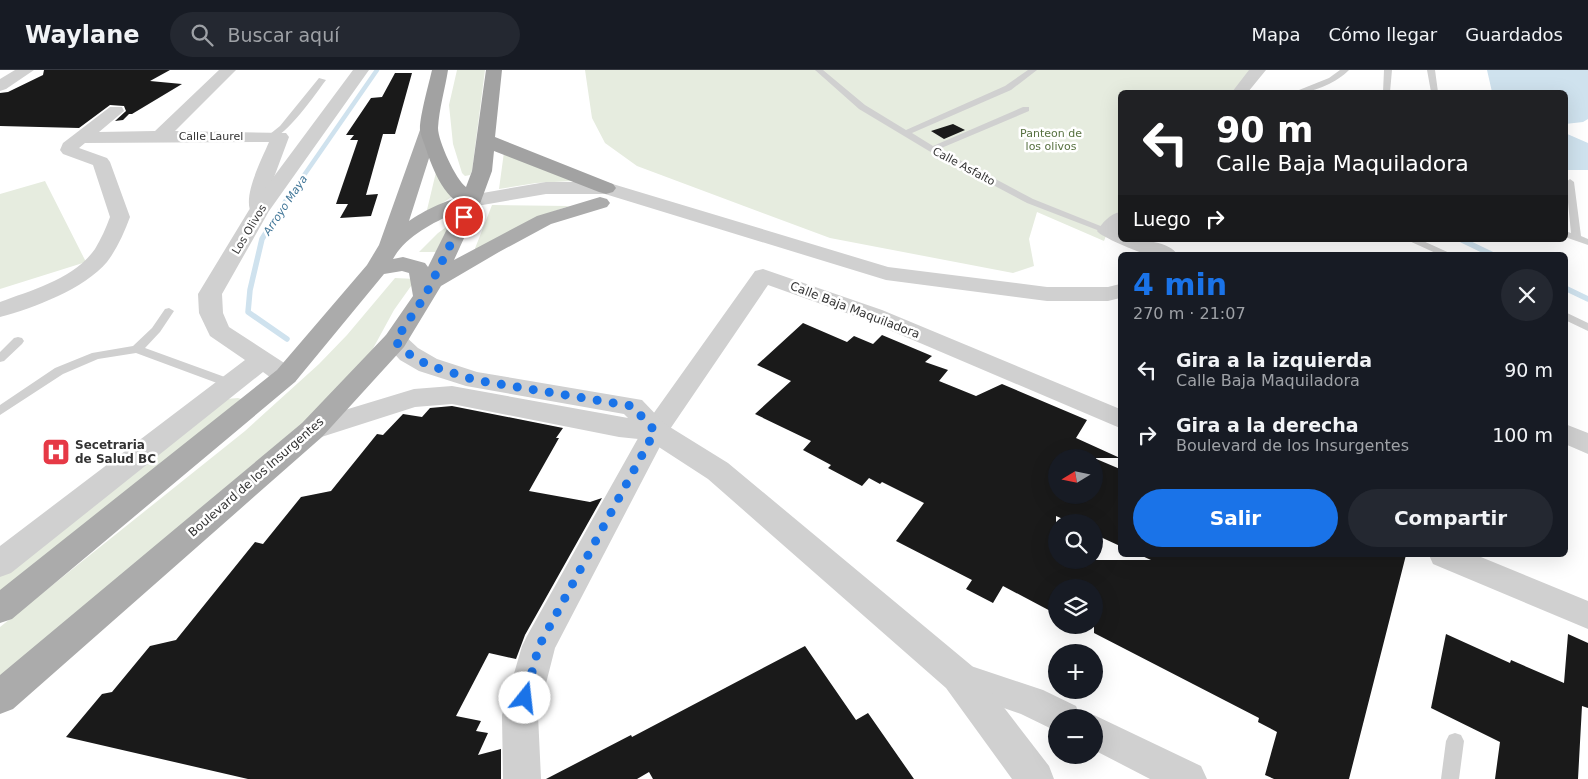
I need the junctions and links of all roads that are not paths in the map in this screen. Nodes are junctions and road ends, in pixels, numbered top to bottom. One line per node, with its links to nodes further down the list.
1 (21, 70): 13 (street)
2 (26, 70): 15 (street)
3 (228, 70): 24 (street, Calle Laurel)
4 (361, 70): 32 (street, Los Olivos)
5 (440, 70): 22 (highway)
6 (494, 70): 27 (highway, Boulevard de los Insurgentes)
7 (819, 70): 23 (lane, Calle Asfalto)
8 (1033, 70): 23 (lane)
9 (1258, 70): 16 (street)
10 (1346, 70): 17 (lane)
11 (1388, 70): 18 (lane)
12 (1431, 70): 19 (lane)
13 (0, 76)
14 (322, 80): 25 (lane)
15 (0, 86)
16 (1242, 90)
17 (1304, 90)
18 (1387, 90)
19 (1435, 90)
20 (1026, 109): 28 (lane)
21 (116, 111): 26 (street)
22 (429, 130): 31 (highway); 41 (main road)
23 (906, 133): 28 (lane, Calle Asfalto)
24 (160, 136): 25 (street, Calle Laurel); 26 (street)
25 (273, 136): 32 (street)
26 (80, 138): 44 (street)
27 (487, 140): 30 (highway); 31 (highway, Boulevard de los Insurgentes)
28 (932, 149): 33 (lane, Calle Asfalto)
29 (1570, 182): 35 (lane)
30 (603, 195): 31 (street); 42 (main road); 43 (street)
31 (472, 201): 41 (main road); 42 (main road, Boulevard de los Insurgentes)
32 (259, 210): 52 (street, Los Olivos)
33 (1116, 228)
34 (1568, 235): 35 (lane)
35 (1576, 238): 38 (lane)
36 (1135, 242): 39 (street)
37 (1417, 242): 40 (lane)
38 (1588, 242)
39 (1160, 252)
40 (1442, 252)
41 (384, 257): 42 (main road); 53 (main road)
42 (428, 289): 49 (main road, Boulevard de los Insurgentes)
43 (1118, 292)
44 (0, 310)
45 (169, 311): 50 (lane)
46 (1568, 317): 47 (lane)
47 (1588, 328)
48 (18, 341): 51 (lane)
49 (395, 341): 57 (main road, Boulevard de los Insurgentes); 58 (street)
50 (137, 349): 54 (lane); 55 (lane)
51 (0, 358)
52 (262, 360): 53 (street, Los Olivos); 54 (street)
53 (286, 376): 63 (main road)
54 (229, 383): 62 (street)
55 (0, 411)
56 (1118, 418): 58 (street, Calle Baja Maquiladora)
57 (312, 430): 58 (street); 66 (main road, Boulevard de los Insurgentes)
58 (655, 431): 65 (street); 70 (street, Calle Baja Maquiladora)
59 (1568, 434): 60 (street)
60 (1588, 444)
61 (1449, 557): 64 (street)
62 (0, 564)
63 (0, 609)
64 (1588, 615)
65 (959, 677): 67 (street); 71 (street)
66 (0, 698)
67 (1048, 710)
68 (1103, 736): 72 (street)
69 (1455, 741): 73 (lane)
70 (522, 779)
71 (1035, 779)
72 (1188, 779)
73 (1450, 779)

